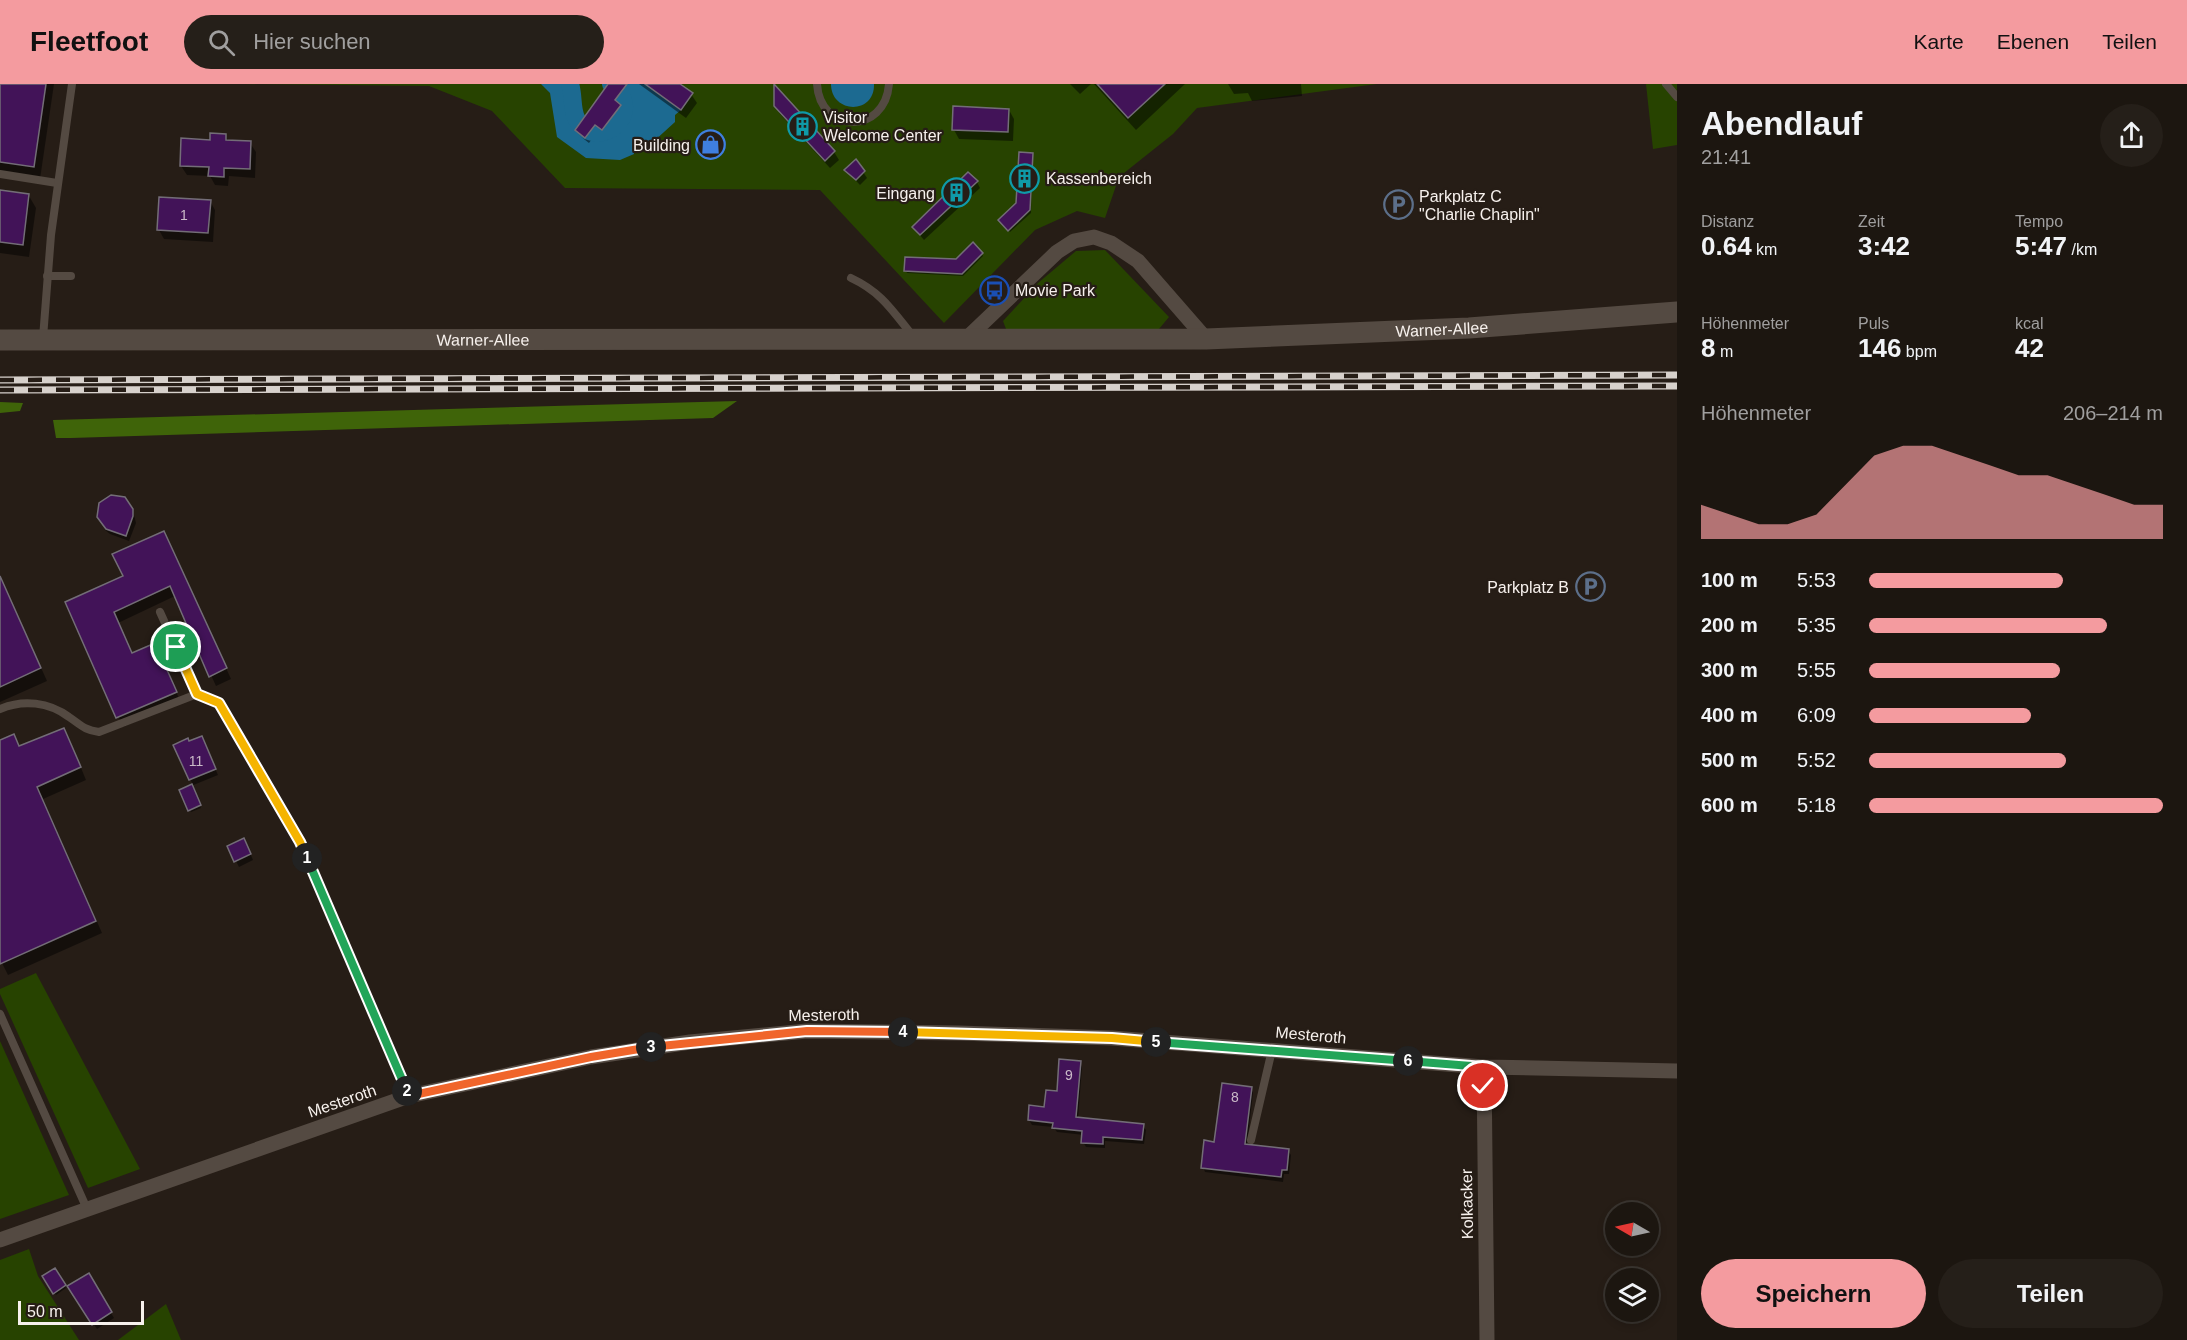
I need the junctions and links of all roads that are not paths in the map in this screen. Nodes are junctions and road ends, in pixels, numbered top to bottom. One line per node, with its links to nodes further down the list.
1 (72, 84): 7 (lane)
2 (817, 84): 3 (lane)
3 (890, 84)
4 (1666, 84): 5 (lane)
5 (1677, 97)
6 (0, 174): 7 (lane)
7 (57, 183): 8 (lane)
8 (47, 276): 9 (lane); 14 (lane)
9 (71, 276)
10 (851, 278): 12 (lane)
11 (1677, 312): 15 (street, Warner-Allee)
12 (915, 338): 13 (street, Warner-Allee); 14 (street, Warner-Allee)
13 (967, 338): 15 (street, Warner-Allee); 15 (street)
14 (43, 339): 16 (street, Warner-Allee)
15 (1206, 339)
16 (0, 340)
17 (160, 612): 18 (lane)
18 (197, 694): 19 (lane); 24 (lane)
19 (0, 709)
20 (0, 1014): 26 (lane)
21 (1272, 1050): 22 (street, Mesteroth); 24 (street, Mesteroth); 25 (lane)
22 (1484, 1067): 23 (street, Mesteroth); 28 (street, Kolkacker)
23 (1677, 1071)
24 (409, 1096): 26 (street, Mesteroth)
25 (1251, 1140)
26 (87, 1209): 27 (street, Mesteroth)
27 (0, 1240)
28 (1487, 1340)

